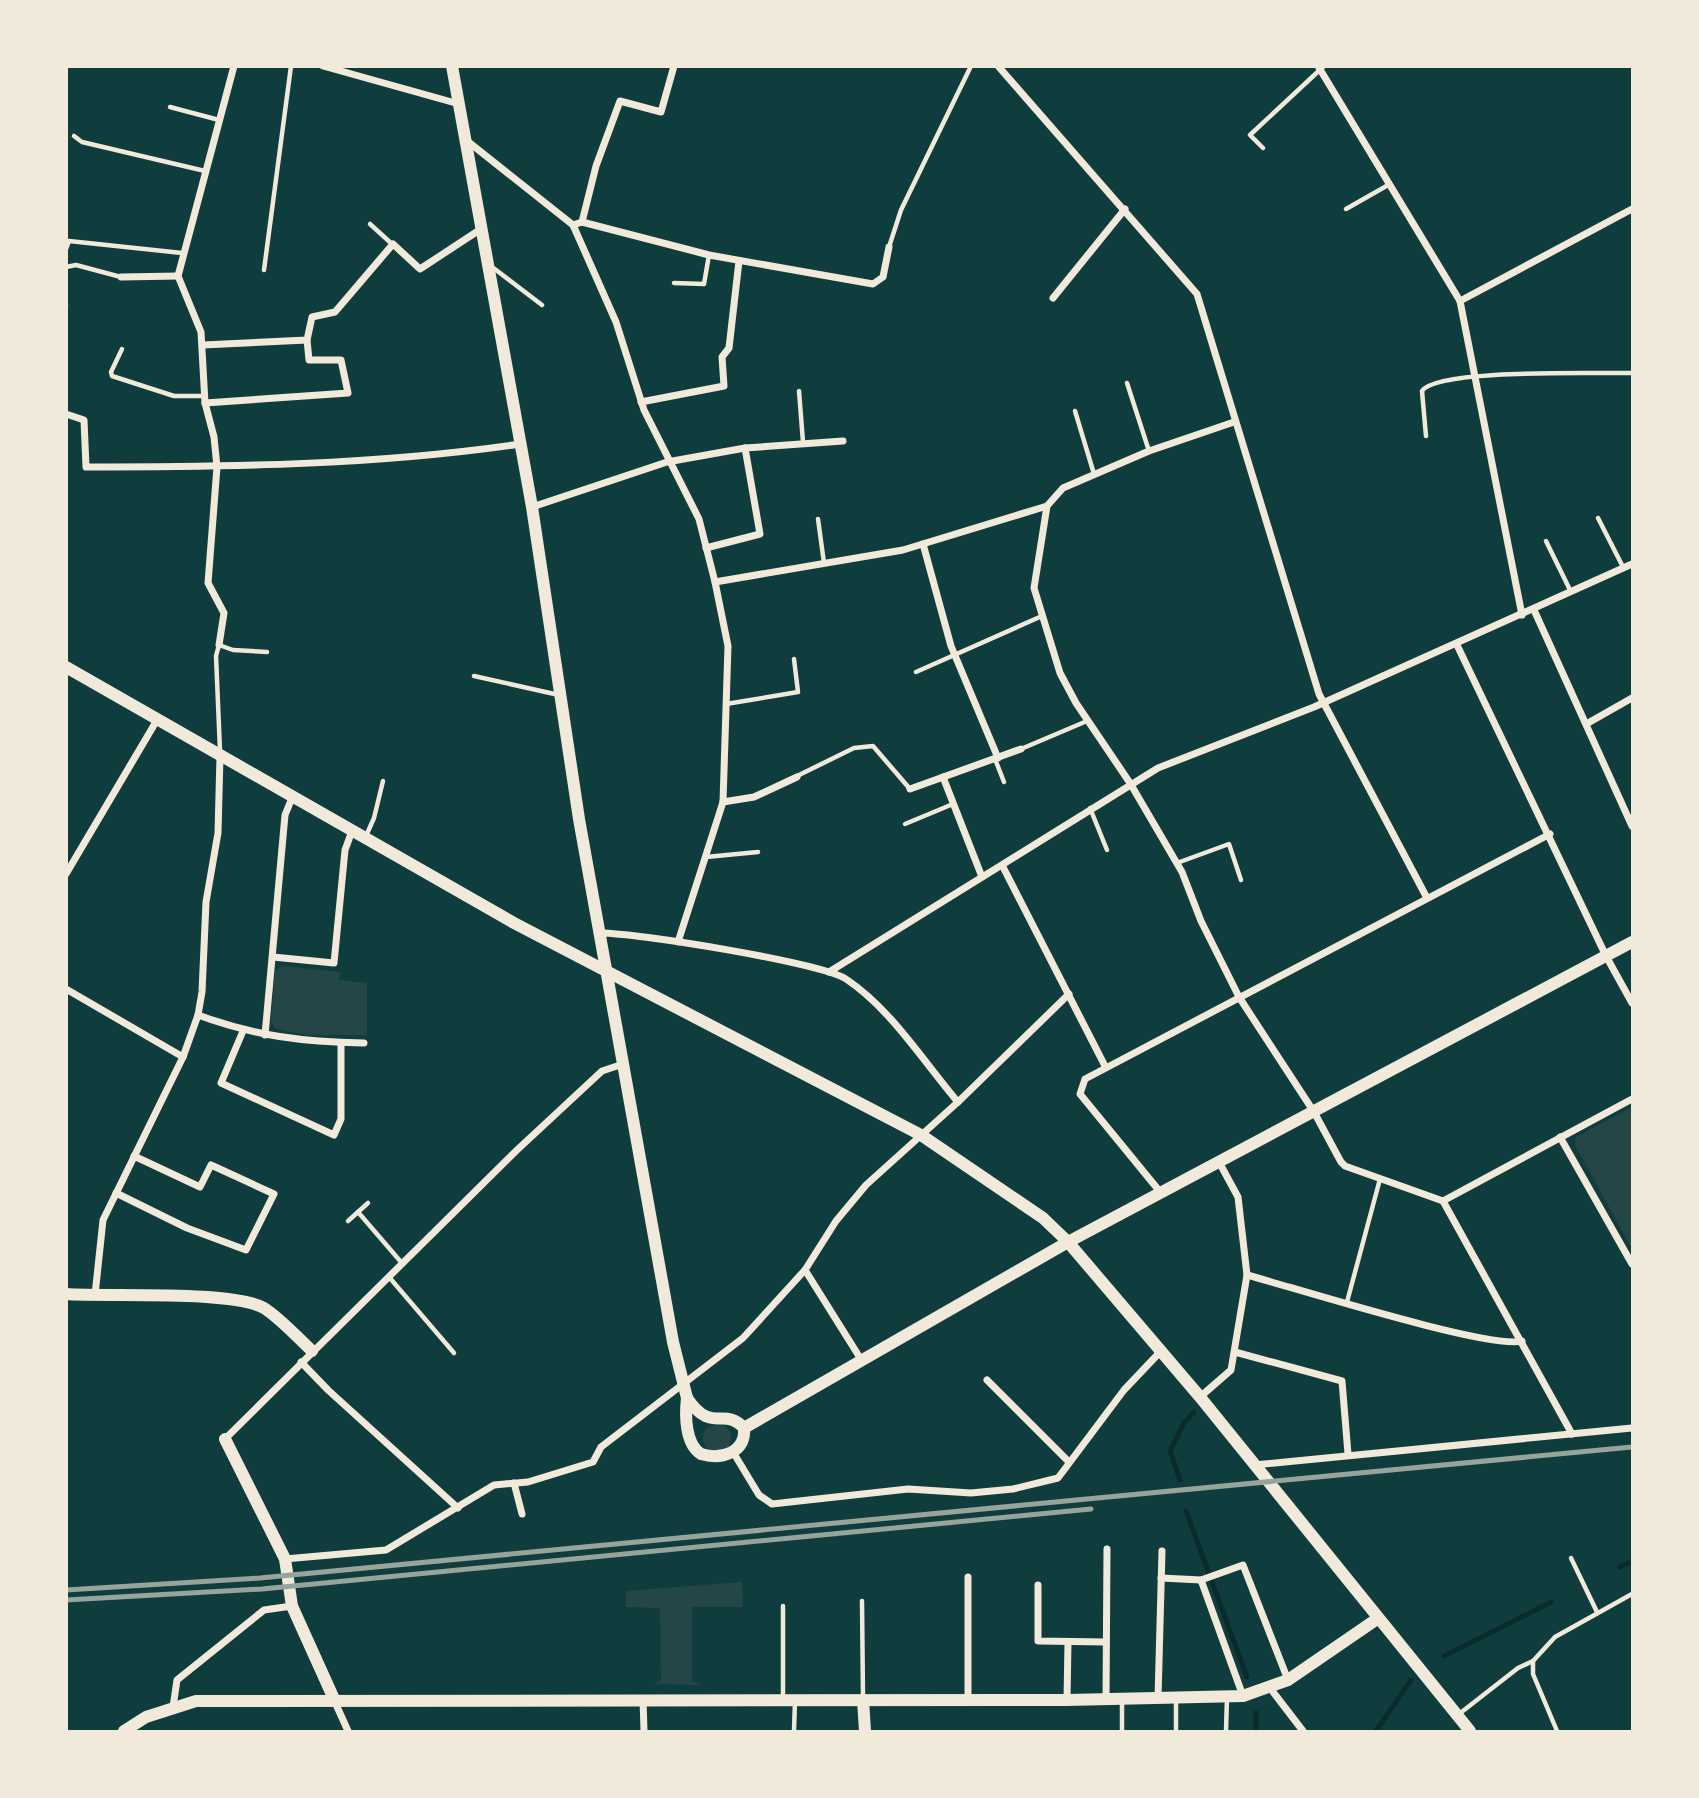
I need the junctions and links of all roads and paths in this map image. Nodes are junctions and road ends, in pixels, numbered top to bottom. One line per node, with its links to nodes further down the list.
1 (234, 66): 11 (street)
2 (291, 66): 32 (lane)
3 (323, 66): 9 (street)
4 (452, 66): 9 (main road)
5 (674, 66): 20 (street)
6 (971, 66): 25 (lane)
7 (998, 66): 18 (street)
8 (1321, 68): 14 (lane); 16 (street)
9 (459, 104): 13 (main road)
10 (170, 107): 11 (lane)
11 (219, 120): 15 (street)
12 (74, 136): 15 (lane)
13 (466, 140): 22 (street); 23 (main road)
14 (1263, 148)
15 (205, 171): 27 (street)
16 (1390, 184): 19 (lane); 37 (street)
17 (1633, 208): 37 (street)
18 (1125, 209): 36 (street); 50 (street)
19 (1346, 209)
20 (582, 222): 22 (street); 28 (street)
21 (370, 224): 24 (lane)
22 (573, 225): 47 (street)
23 (481, 229): 24 (street); 30 (main road)
24 (393, 244): 39 (street)
25 (889, 247): 29 (street)
26 (66, 249): 27 (lane)
27 (182, 253): 33 (street)
28 (709, 255): 29 (street); 35 (lane)
29 (739, 261): 47 (street)
30 (487, 264): 38 (lane); 54 (main road)
31 (66, 267): 34 (lane)
32 (264, 270)
33 (178, 276): 34 (street); 40 (street)
34 (121, 277)
35 (674, 283)
36 (1053, 298)
37 (1460, 301): 43 (street)
38 (542, 305)
39 (307, 340): 40 (street); 46 (street)
40 (203, 345): 46 (street)
41 (122, 349): 46 (lane)
42 (1633, 373): 43 (lane)
43 (1475, 375): 51 (lane); 73 (street)
44 (1126, 383): 56 (lane)
45 (799, 391): 53 (lane)
46 (205, 399): 58 (street)
47 (641, 402): 57 (street)
48 (1075, 411): 59 (lane)
49 (66, 414): 58 (street)
50 (1234, 422): 56 (street); 85 (street)
51 (1426, 436)
52 (843, 441): 53 (street)
53 (803, 442): 55 (street)
54 (520, 444): 58 (street); 61 (main road)
55 (745, 448): 57 (street); 66 (street)
56 (1149, 451): 59 (street)
57 (667, 462): 61 (street); 66 (street)
58 (217, 467): 75 (street)
59 (1095, 475): 60 (street)
60 (1047, 506): 65 (street); 74 (street)
61 (532, 507): 83 (main road)
62 (818, 519): 67 (lane)
63 (1598, 519): 69 (lane)
64 (1546, 541): 71 (lane)
65 (923, 544): 67 (street); 78 (street)
66 (706, 548): 70 (street)
67 (824, 564): 70 (street)
68 (1633, 564): 69 (street)
69 (1624, 568): 71 (street)
70 (715, 582): 86 (street)
71 (1571, 593): 72 (street)
72 (1534, 610): 73 (street); 89 (street)
73 (1522, 615): 76 (street)
74 (1042, 616): 78 (lane); 88 (street)
75 (219, 645): 77 (lane); 91 (lane)
76 (1457, 645): 85 (street); 106 (street)
77 (267, 652)
78 (955, 655): 81 (lane); 92 (street)
79 (794, 659): 86 (lane)
80 (66, 667): 87 (main road)
81 (916, 672)
82 (474, 676): 83 (lane)
83 (562, 696): 117 (main road)
84 (1633, 698): 89 (street)
85 (1323, 702): 97 (street); 116 (street)
86 (726, 704): 100 (street)
87 (157, 720): 91 (main road); 113 (street)
88 (1088, 721): 90 (lane); 97 (street)
89 (1588, 723): 104 (street)
90 (1021, 749): 92 (street)
91 (220, 756): 99 (main road); 128 (street)
92 (997, 758): 94 (street); 96 (lane)
93 (797, 777): 98 (lane); 100 (street)
94 (943, 777): 98 (street); 101 (street)
95 (383, 780): 107 (lane)
96 (1004, 782)
97 (1130, 783): 102 (street); 111 (street)
98 (910, 789)
99 (292, 798): 105 (main road); 121 (street)
100 (723, 802): 110 (street)
101 (953, 804): 103 (lane); 114 (street)
102 (1090, 808): 108 (lane); 112 (street)
103 (905, 824)
104 (1633, 826)
105 (352, 831): 107 (main road); 121 (street)
106 (1550, 834): 116 (street); 120 (street)
107 (365, 838): 123 (main road)
108 (1107, 850)
109 (758, 852): 110 (lane)
110 (706, 856): 118 (street)
111 (1177, 863): 115 (lane); 126 (street)
112 (1002, 865): 114 (street); 125 (street)
113 (66, 874)
114 (982, 877): 122 (street)
115 (1241, 880)
116 (1427, 898): 126 (street)
117 (599, 933): 118 (street); 123 (main road)
118 (678, 942): 122 (street)
119 (1633, 942): 120 (main road)
120 (1606, 956): 127 (street); 138 (main road)
121 (273, 957): 130 (street)
122 (829, 972): 137 (street)
123 (607, 973): 134 (main road); 139 (main road)
124 (66, 989): 133 (street)
125 (1069, 994): 135 (street); 137 (street)
126 (1239, 997): 135 (street); 138 (street)
127 (1633, 1003)
128 (198, 1015): 129 (street); 133 (street)
129 (243, 1031): 130 (street); 131 (street)
130 (265, 1035): 131 (street)
131 (341, 1042): 132 (street)
132 (364, 1043)
133 (183, 1058): 141 (street)
134 (623, 1064): 151 (street); 167 (main road)
135 (1105, 1066): 144 (street)
136 (1633, 1099): 140 (street)
137 (958, 1102): 139 (street)
138 (1314, 1111): 142 (main road); 143 (street)
139 (921, 1135): 150 (main road); 153 (street)
140 (1560, 1137): 146 (street); 152 (street)
141 (134, 1156): 145 (street); 145 (street)
142 (1219, 1162): 144 (main road); 155 (street)
143 (1380, 1179): 146 (street); 158 (lane)
144 (1161, 1192): 150 (main road)
145 (116, 1193): 157 (street)
146 (1443, 1201): 159 (street)
147 (368, 1203): 148 (lane)
148 (358, 1212): 149 (lane); 151 (lane)
149 (348, 1221)
150 (1068, 1242): 161 (main road); 165 (main road)
151 (401, 1262): 154 (street)
152 (1633, 1264)
153 (805, 1270): 165 (street); 167 (street)
154 (388, 1275): 160 (street); 163 (lane)
155 (1247, 1275): 158 (street); 162 (street)
156 (66, 1294): 157 (main road)
157 (95, 1296): 160 (main road)
158 (1347, 1302): 159 (street)
159 (1522, 1341): 173 (street)
160 (312, 1351): 164 (street)
161 (1161, 1352): 168 (main road); 178 (street)
162 (1235, 1352): 168 (street); 177 (street)
163 (454, 1353)
164 (301, 1362): 174 (street); 181 (street)
165 (863, 1362): 172 (main road)
166 (987, 1380): 178 (street)
167 (684, 1385): 169 (main road); 180 (street)
168 (1200, 1397): 179 (main road)
169 (687, 1398): 170 (main road); 175 (main road)
170 (707, 1419): 172 (main road); 175 (main road)
171 (1633, 1428): 173 (street)
172 (744, 1429): 176 (main road)
173 (1572, 1434): 177 (street)
174 (225, 1439): 186 (main road)
175 (696, 1451): 176 (main road)
176 (733, 1452): 178 (street)
177 (1348, 1454): 179 (street)
178 (1069, 1462)
179 (1254, 1465): 196 (main road)
180 (514, 1483): 181 (street); 182 (street)
181 (458, 1508): 186 (street)
182 (522, 1514)
183 (1107, 1549): 198 (street)
184 (1162, 1551): 188 (street)
185 (1571, 1558): 195 (lane)
186 (285, 1559): 193 (main road)
187 (968, 1577): 208 (street)
188 (1161, 1578): 189 (street); 205 (street)
189 (1201, 1580): 200 (street); 203 (street)
190 (1038, 1585): 197 (street)
191 (1633, 1594): 195 (lane)
192 (862, 1601): 211 (lane)
193 (292, 1606): 206 (main road); 214 (street)
194 (783, 1606): 210 (lane)
195 (1597, 1612): 199 (lane)
196 (1377, 1619): 200 (main road); 215 (main road)
197 (1068, 1642): 198 (street); 212 (street)
198 (1106, 1642): 213 (street)
199 (1533, 1661): 215 (lane); 226 (lane)
200 (1288, 1680): 201 (main road)
201 (1270, 1688): 203 (main road); 224 (street)
202 (1227, 1696): 203 (main road); 204 (main road); 223 (lane)
203 (1243, 1696)
204 (1176, 1697): 205 (main road); 222 (lane)
205 (1158, 1698): 209 (main road)
206 (334, 1699): 207 (main road); 214 (main road); 217 (street)
207 (643, 1699): 210 (main road); 218 (street)
208 (968, 1699): 211 (main road); 212 (main road)
209 (1122, 1699): 213 (main road); 221 (lane)
210 (789, 1700): 211 (main road); 219 (lane)
211 (863, 1700): 220 (main road)
212 (1067, 1700): 213 (main road)
213 (1106, 1700)
214 (173, 1707): 216 (main road)
215 (1457, 1716): 225 (main road)
216 (124, 1731)
217 (348, 1731)
218 (643, 1731)
219 (794, 1731)
220 (865, 1731)
221 (1122, 1731)
222 (1175, 1731)
223 (1226, 1731)
224 (1303, 1731)
225 (1470, 1731)
226 (1557, 1731)

